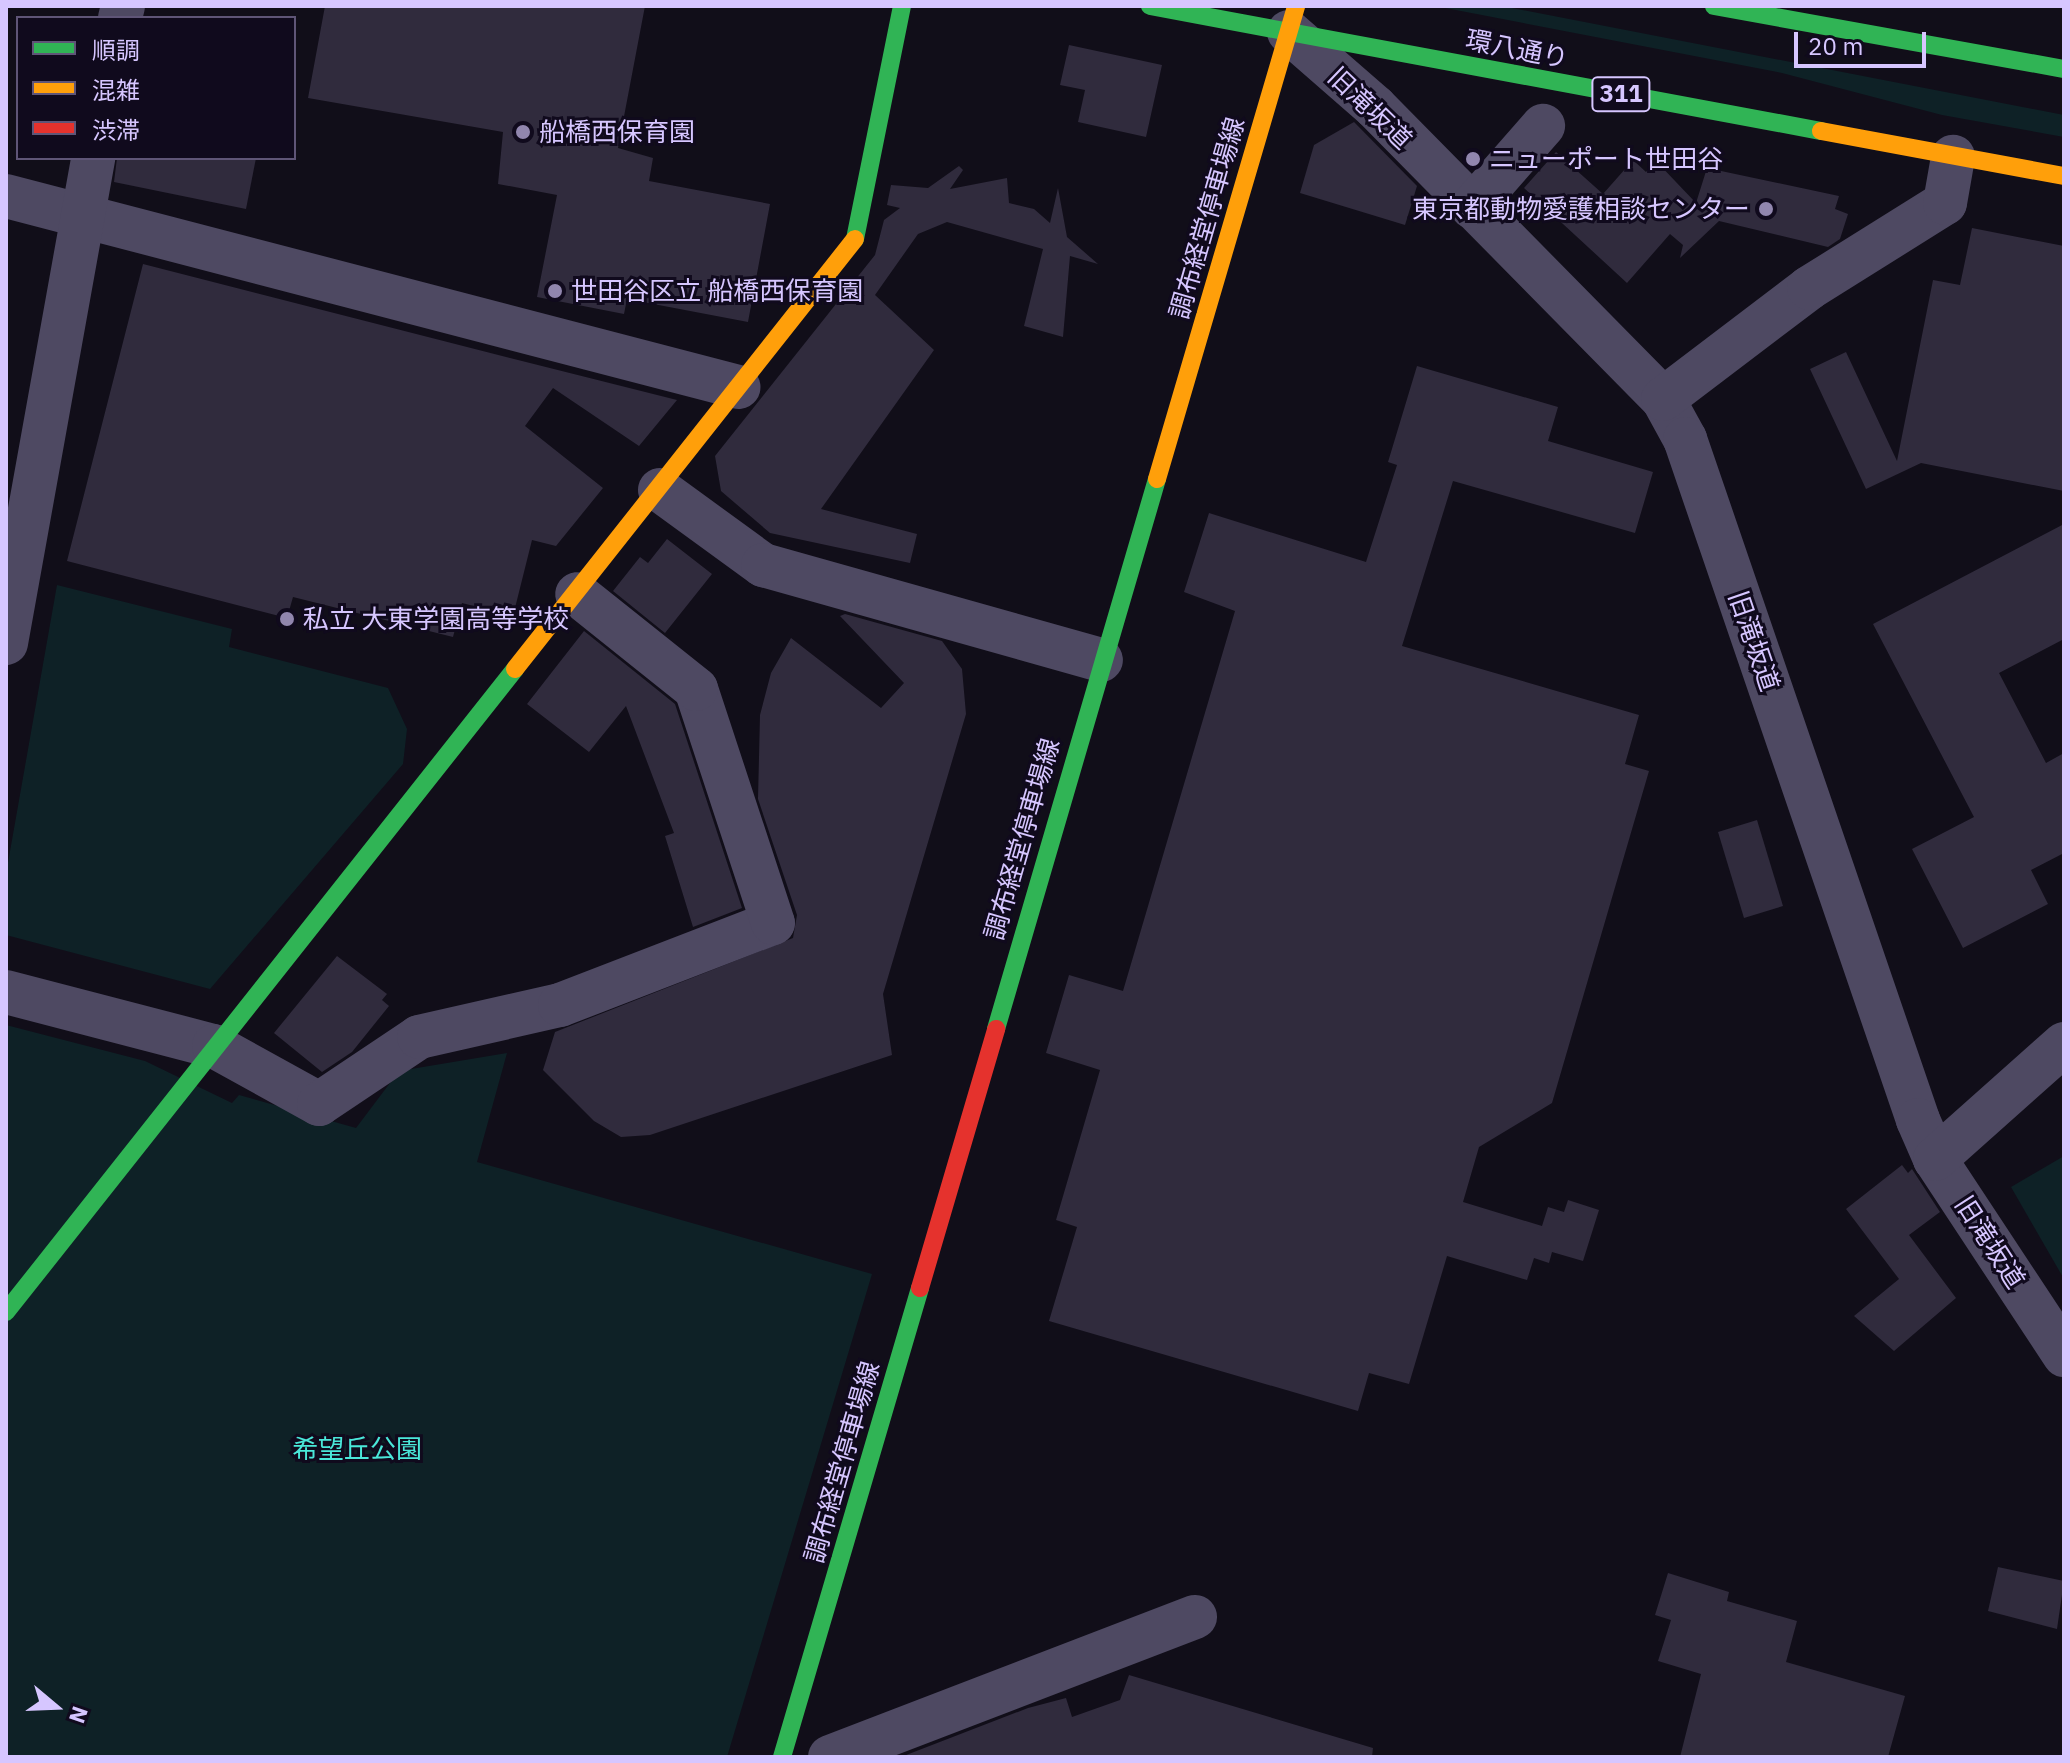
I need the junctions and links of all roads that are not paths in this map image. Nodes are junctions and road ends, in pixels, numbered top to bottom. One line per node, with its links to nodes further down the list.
1 (902, 6): 13 (main road)
2 (1150, 6): 4 (main road, 環八通り / 311)
3 (1714, 6): 5 (main road)
4 (1293, 19): 7 (main road, 環八通り / 311); 11 (street, 旧滝坂道); 18 (main road, 調布経堂停車場線)
5 (2064, 69)
6 (1543, 126): 11 (street)
7 (1953, 157): 9 (main road, 環八通り / 311); 14 (street)
8 (93, 160): 12 (street)
9 (2064, 176)
10 (6, 196): 12 (street)
11 (1472, 207): 14 (street, 旧滝坂道)
12 (82, 213): 13 (street); 17 (street)
13 (738, 387): 15 (main road)
14 (1663, 399): 22 (street, 旧滝坂道)
15 (660, 490): 16 (main road); 18 (street)
16 (577, 594): 21 (main road); 21 (street)
17 (6, 643)
18 (1101, 660): 26 (main road, 調布経堂停車場線)
19 (6, 992): 21 (street)
20 (2064, 1044): 22 (street)
21 (214, 1046): 23 (main road)
22 (1926, 1140): 24 (street, 旧滝坂道)
23 (6, 1312)
24 (2064, 1355)
25 (1195, 1617): 27 (street)
26 (784, 1751)
27 (830, 1757)

